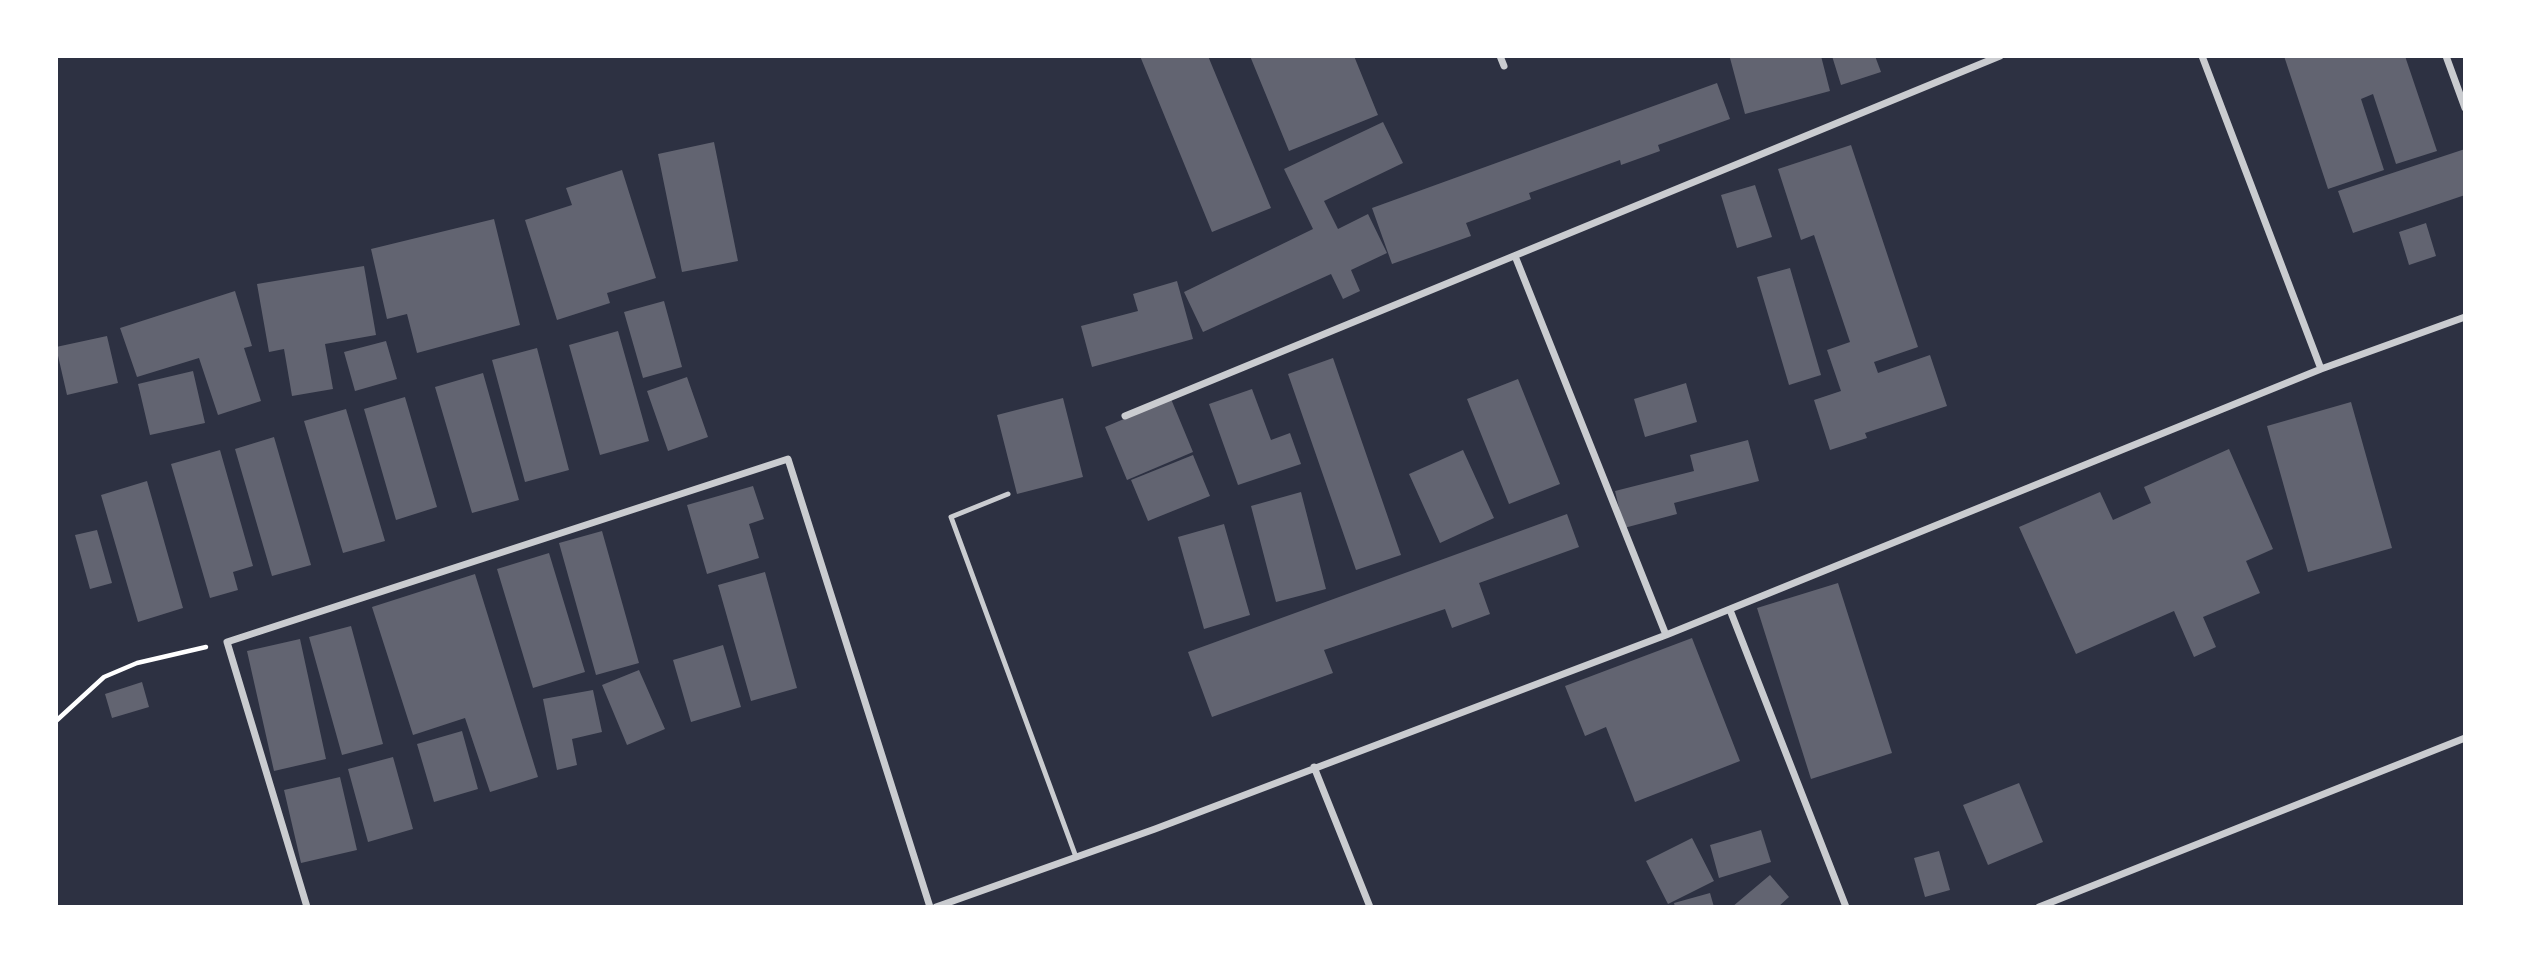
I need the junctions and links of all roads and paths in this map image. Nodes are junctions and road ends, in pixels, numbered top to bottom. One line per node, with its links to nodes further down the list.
1 (1500, 56): 5 (street)
2 (2000, 56): 7 (street)
3 (2202, 56): 9 (street)
4 (2446, 56): 6 (street)
5 (1504, 66)
6 (2465, 108)
7 (1516, 256): 10 (street); 13 (street)
8 (2465, 317): 9 (street)
9 (2321, 369): 12 (street)
10 (1125, 416)
11 (1008, 494): 18 (lane)
12 (1730, 610): 13 (street); 23 (street)
13 (1666, 635): 17 (street)
14 (227, 642): 15 (path); 19 (street); 20 (street)
15 (56, 721)
16 (2465, 738): 24 (street)
17 (1314, 766): 18 (street); 22 (street)
18 (1076, 858): 21 (street)
19 (307, 907)
20 (930, 907)
21 (936, 907)
22 (1370, 907)
23 (1846, 907)
24 (2039, 907)

